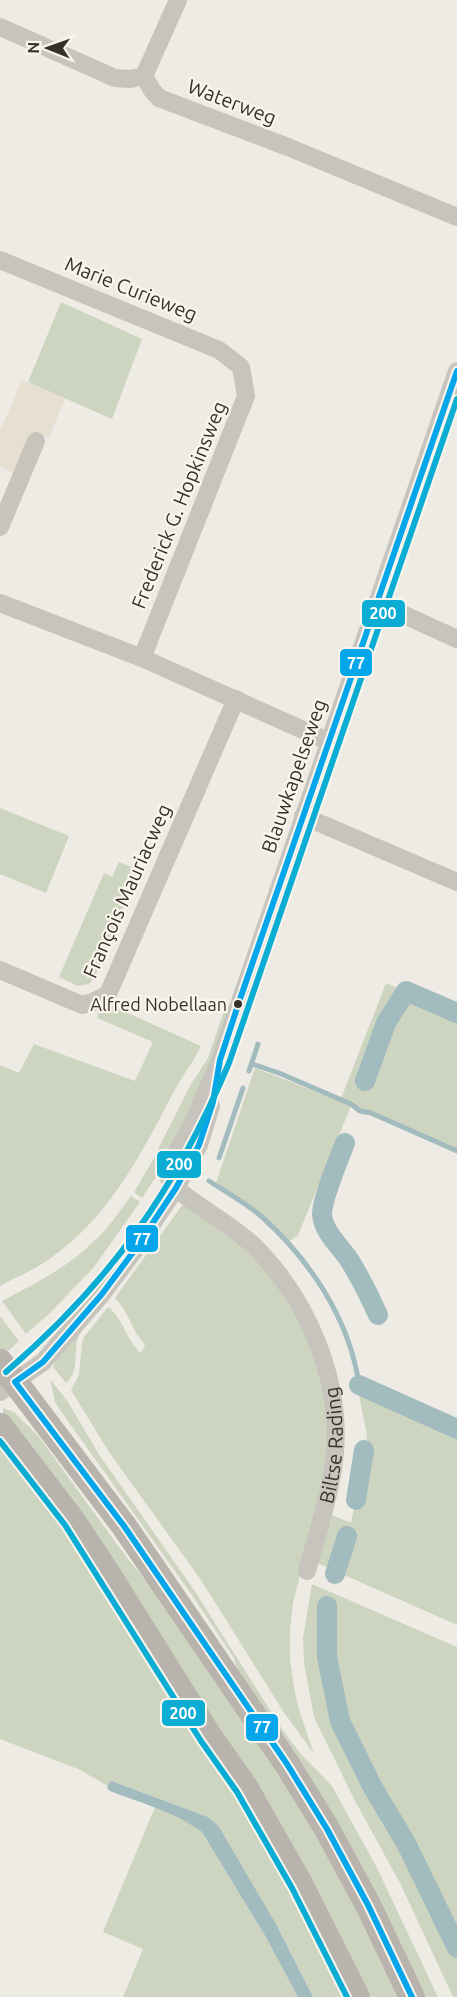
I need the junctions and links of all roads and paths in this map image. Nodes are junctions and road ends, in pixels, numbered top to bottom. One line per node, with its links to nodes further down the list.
1 (178, 0): 3 (street)
2 (0, 27): 3 (street)
3 (144, 76): 4 (street, Waterweg)
4 (457, 217)
5 (0, 260): 6 (street, Marie Curieweg)
6 (241, 367): 13 (street, Frederick G. Hopkinsweg)
7 (457, 371): 11 (street, Blauwkapelseweg)
8 (36, 441): 9 (street)
9 (0, 527)
10 (0, 603): 13 (street)
11 (378, 603): 12 (street); 15 (street, Blauwkapelseweg)
12 (457, 639)
13 (142, 658): 14 (street)
14 (236, 699): 15 (street); 18 (street, François Mauriacweg)
15 (330, 742): 16 (street, Blauwkapelseweg)
16 (303, 816): 17 (street); 19 (street, Blauwkapelseweg)
17 (457, 882)
18 (0, 970)
19 (181, 1191): 20 (street); 22 (street, Biltse Rading)
20 (3, 1373): 24 (main road)
21 (0, 1426): 23 (main road)
22 (307, 1571)
23 (357, 1997)
24 (412, 1997)

